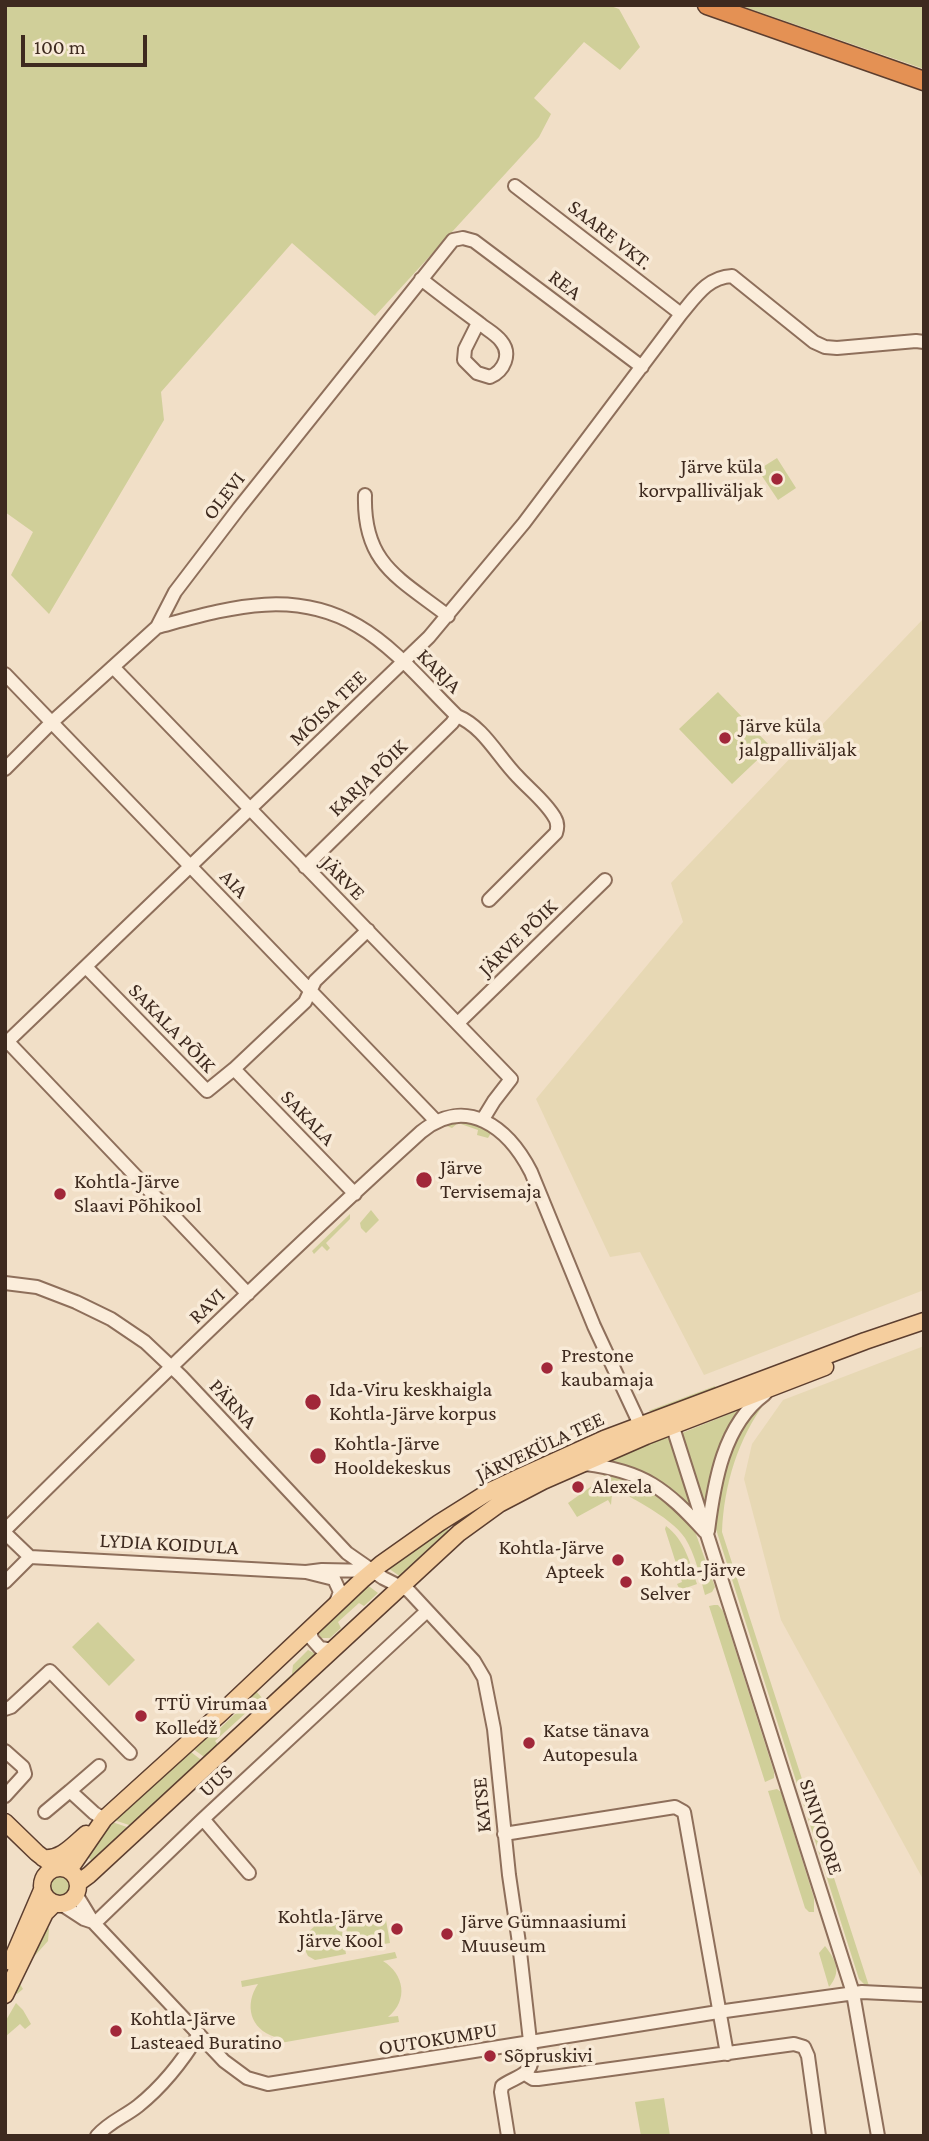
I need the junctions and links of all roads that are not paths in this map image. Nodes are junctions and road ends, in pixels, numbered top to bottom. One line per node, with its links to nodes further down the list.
1 (707, 5): 2 (highway)
2 (924, 81)
3 (515, 186): 6 (street, SAARE VKT.)
4 (463, 238): 5 (street, OLEVI); 9 (street, REA)
5 (421, 279): 7 (street); 12 (street, OLEVI)
6 (681, 314): 8 (street, MÕISA TEE); 9 (street, MÕISA TEE)
7 (478, 323)
8 (924, 342)
9 (642, 367): 11 (street, MÕISA TEE)
10 (365, 495): 11 (street)
11 (448, 616): 13 (street, MÕISA TEE)
12 (157, 627): 13 (street, KARJA); 14 (street, OLEVI)
13 (404, 663): 16 (street, KARJA); 19 (street, MÕISA TEE)
14 (114, 668): 17 (street, OLEVI); 19 (street, JÄRVE)
15 (5, 674): 17 (street, AIA)
16 (457, 716): 21 (street, KARJA PÕIK); 23 (street, KARJA)
17 (51, 723): 18 (street, OLEVI); 20 (street, AIA)
18 (5, 769)
19 (249, 810): 20 (street, MÕISA TEE); 21 (street, JÄRVE)
20 (191, 867): 25 (street, MÕISA TEE); 26 (street, AIA)
21 (305, 867): 24 (street, JÄRVE)
22 (605, 880): 27 (street, JÄRVE PÕIK)
23 (489, 900)
24 (368, 930): 26 (street); 27 (street, JÄRVE)
25 (86, 967): 28 (street, MÕISA TEE); 29 (street, SAKALA PÕIK)
26 (311, 990): 29 (street); 30 (street, AIA)
27 (458, 1023): 31 (street, JÄRVE)
28 (6, 1043): 34 (street)
29 (233, 1069): 32 (street, SAKALA)
30 (440, 1119): 31 (street); 32 (street, RAVI)
31 (483, 1119): 40 (street)
32 (355, 1194): 34 (street, RAVI)
33 (5, 1283): 37 (street, PÄRNA)
34 (248, 1294): 37 (street, RAVI)
35 (924, 1321): 39 (main road, JÄRVEKÜLA TEE)
36 (924, 1327): 38 (main road, JÄRVEKÜLA TEE)
37 (172, 1367): 42 (street, RAVI); 45 (street, PÄRNA)
38 (774, 1388): 39 (main road, JÄRVEKÜLA TEE); 43 (street, SINIVOORE)
39 (671, 1420): 40 (main road, JÄRVEKÜLA TEE); 43 (street, SINIVOORE)
40 (643, 1431): 41 (main road, JÄRVEKÜLA TEE); 45 (main road, JÄRVEKÜLA TEE)
41 (584, 1464): 43 (street, SINIVOORE); 48 (main road, JÄRVEKÜLA TEE)
42 (5, 1532): 44 (street)
43 (708, 1535): 72 (street, SINIVOORE)
44 (30, 1558): 46 (street, LYDIA KOIDULA); 47 (street)
45 (373, 1571): 46 (street, LYDIA KOIDULA); 48 (street, PÄRNA); 50 (main road, JÄRVEKÜLA TEE)
46 (306, 1572): 50 (street, LYDIA KOIDULA)
47 (5, 1582)
48 (405, 1589): 49 (street, KATSE); 52 (main road, JÄRVEKÜLA TEE)
49 (427, 1611): 61 (street, UUS); 63 (street, KATSE)
50 (328, 1614): 51 (main road, JÄRVEKÜLA TEE)
51 (310, 1630): 52 (street); 60 (main road, JÄRVEKÜLA TEE)
52 (333, 1650): 67 (main road, JÄRVEKÜLA TEE)
53 (5, 1709): 55 (street)
54 (5, 1751): 58 (street)
55 (130, 1753)
56 (99, 1766): 57 (street)
57 (71, 1791): 59 (street); 60 (street)
58 (5, 1796)
59 (46, 1812)
60 (104, 1819): 65 (main road); 67 (main road, JÄRVEKÜLA TEE)
61 (203, 1819): 66 (street); 70 (street, UUS)
62 (5, 1822): 65 (main road)
63 (504, 1834): 75 (street); 77 (street, KATSE)
64 (5, 1835): 68 (main road)
65 (43, 1858): 67 (main road)
66 (249, 1872)
67 (71, 1879): 68 (main road); 69 (main road); 70 (street, OUTOKUMPU)
68 (43, 1886): 69 (main road); 71 (main road)
69 (58, 1903): 70 (street, OUTOKUMPU); 74 (main road)
70 (94, 1922): 76 (street, OUTOKUMPU)
71 (5, 1975)
72 (853, 1993): 73 (street, OUTOKUMPU); 75 (street, OUTOKUMPU); 83 (street, SINIVOORE)
73 (924, 1994)
74 (5, 1995)
75 (718, 2012): 77 (street, OUTOKUMPU); 78 (street)
76 (199, 2034): 77 (street, OUTOKUMPU); 80 (street)
77 (529, 2043): 79 (street, KATSE)
78 (727, 2054): 79 (street); 82 (street)
79 (525, 2074): 81 (street)
80 (97, 2136)
81 (508, 2136)
82 (819, 2136)
83 (878, 2136)

